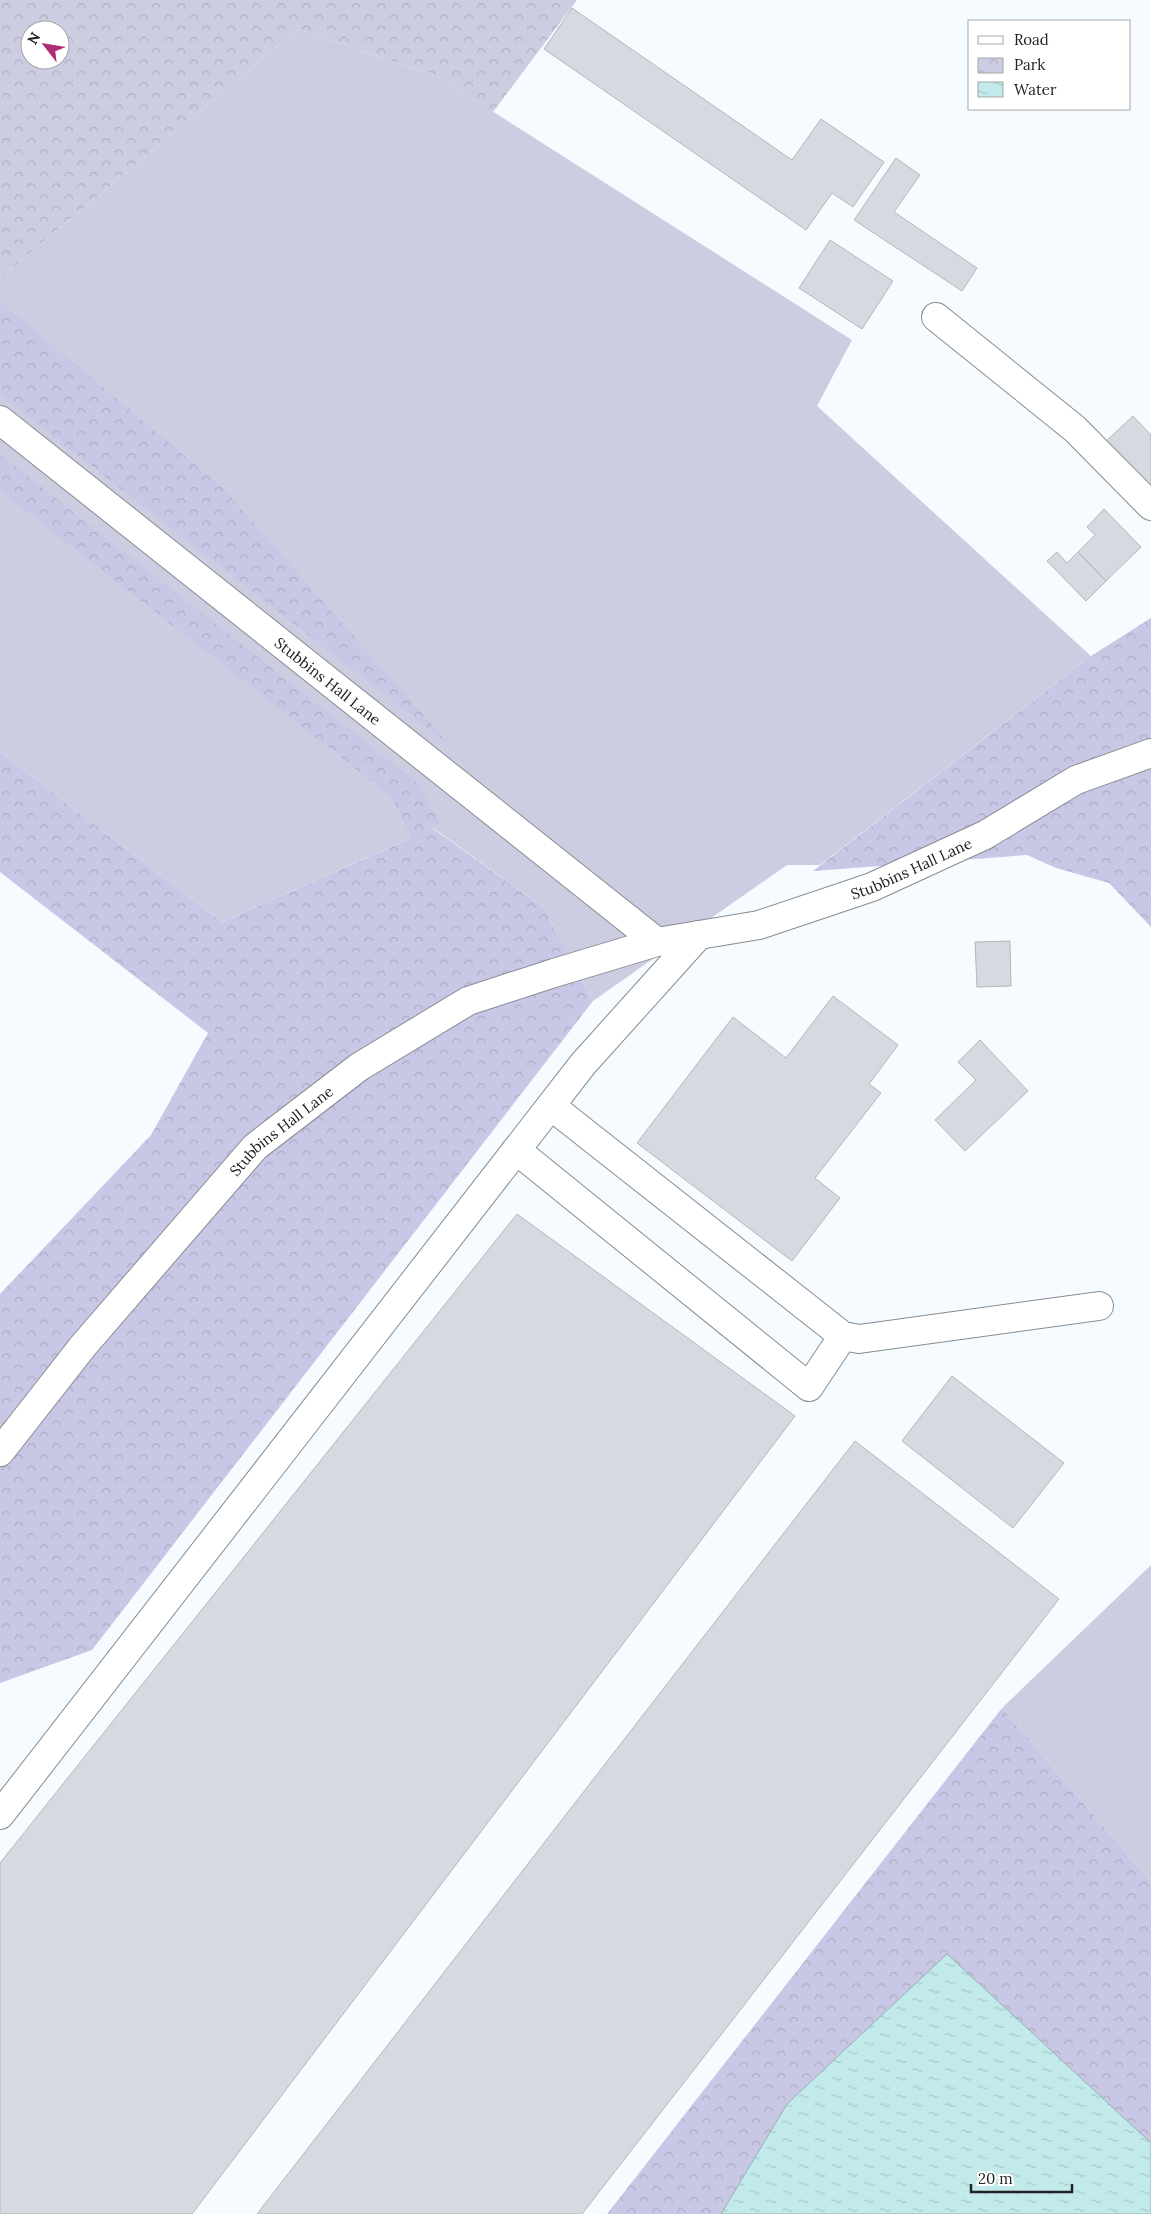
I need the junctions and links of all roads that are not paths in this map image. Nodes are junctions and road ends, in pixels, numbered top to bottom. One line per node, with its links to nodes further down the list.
1 (936, 317): 3 (lane)
2 (0, 420): 6 (lane, Stubbins Hall Lane)
3 (1151, 506)
4 (1151, 753): 5 (lane, Stubbins Hall Lane)
5 (699, 935): 6 (lane, Stubbins Hall Lane); 7 (lane)
6 (657, 942): 11 (lane, Stubbins Hall Lane)
7 (551, 1106): 8 (lane); 10 (lane)
8 (516, 1150): 10 (lane); 12 (lane)
9 (1099, 1306): 10 (lane)
10 (843, 1336)
11 (0, 1452)
12 (0, 1814)

